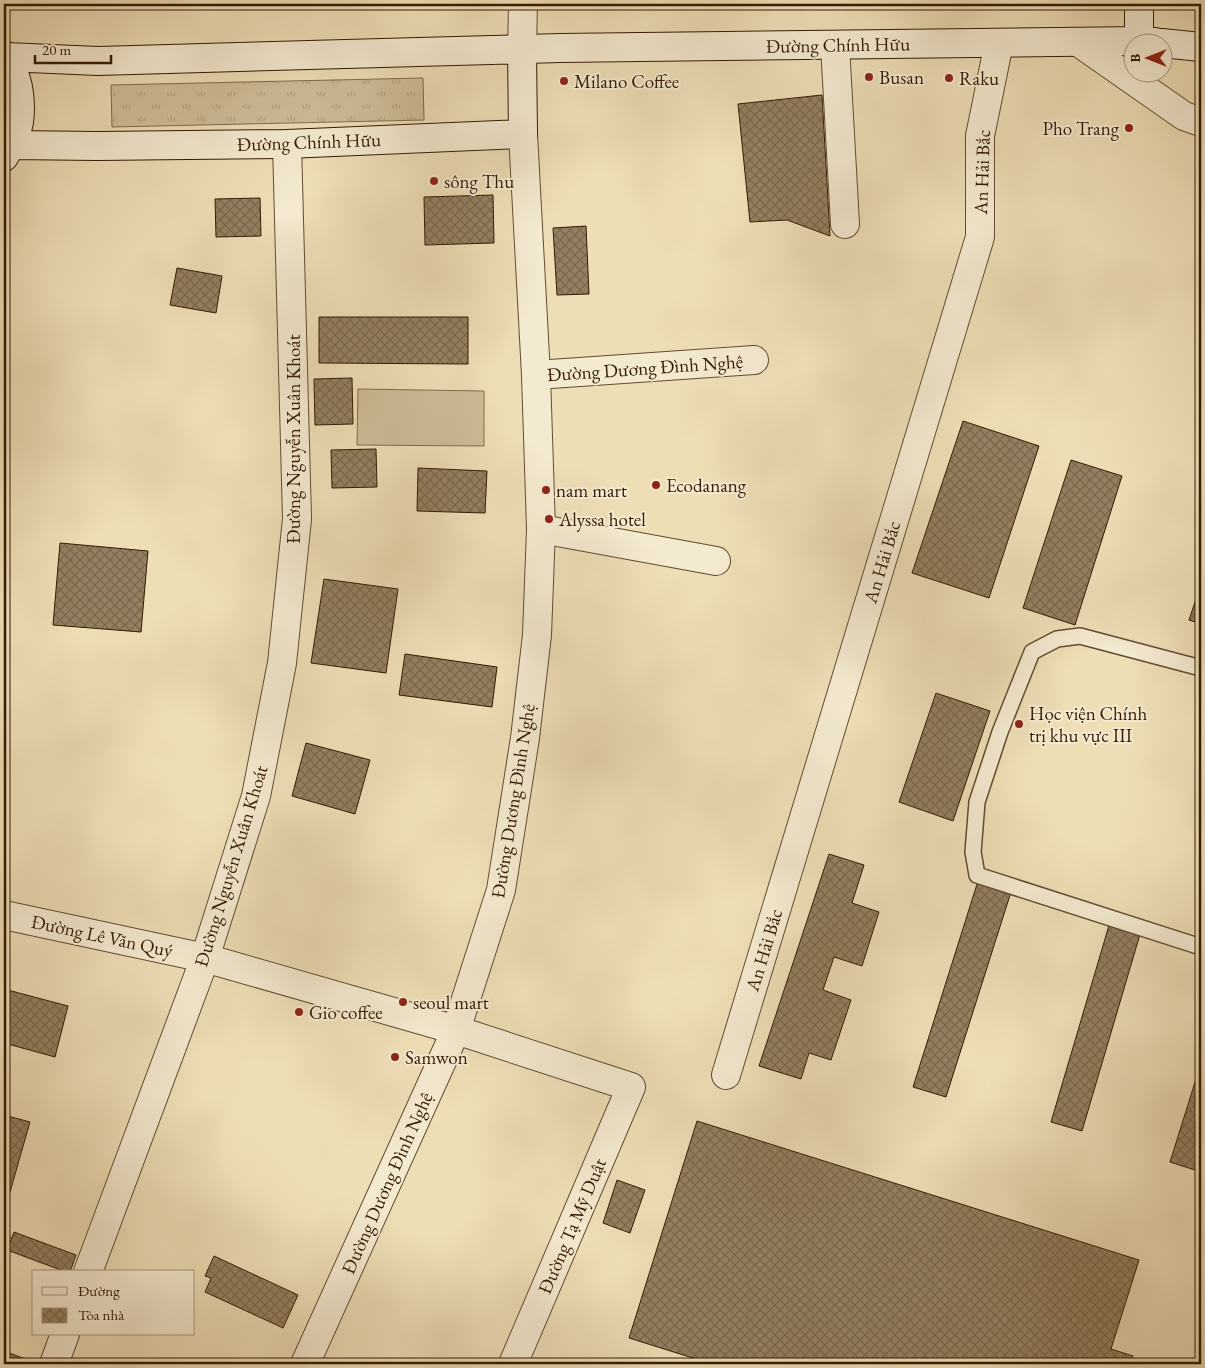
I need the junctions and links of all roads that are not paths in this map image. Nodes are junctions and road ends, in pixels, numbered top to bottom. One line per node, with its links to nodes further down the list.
1 (523, 4): 10 (street)
2 (1139, 4): 3 (street)
3 (1149, 32)
4 (1078, 42): 5 (street, Đường Chính Hữu); 6 (street, Đường Chính Hữu); 12 (street)
5 (1122, 42)
6 (999, 43): 8 (street, Đường Chính Hữu); 26 (street, An Hải Bắc)
7 (1172, 44): 9 (street, Đường Chính Hữu)
8 (835, 45): 10 (street, Đường Chính Hữu); 16 (street)
9 (1201, 47)
10 (522, 50): 11 (street, Đường Chính Hữu); 13 (street)
11 (5, 56): 15 (street)
12 (1201, 122)
13 (523, 134): 14 (street, Đường Chính Hữu); 18 (street, Đường Dương Đình Nghệ)
14 (287, 144): 15 (street, Đường Chính Hữu); 24 (street, Đường Nguyễn Xuân Khoát)
15 (8, 151)
16 (845, 224)
17 (754, 360): 18 (street, Đường Dương Đình Nghệ)
18 (536, 375): 19 (street, Đường Dương Đình Nghệ)
19 (541, 529): 20 (street); 25 (street, Đường Dương Đình Nghệ)
20 (716, 561)
21 (1201, 668): 23 (lane)
22 (4, 916): 24 (street, Đường Lê Văn Quý)
23 (1201, 947)
24 (205, 958): 25 (street, Đường Lê Văn Quý); 28 (street, Đường Nguyễn Xuân Khoát)
25 (456, 1030): 27 (street, Đường Lê Văn Quý); 31 (street, Đường Dương Đình Nghệ)
26 (726, 1075)
27 (631, 1087): 32 (street, Đường Tạ Mỹ Duật)
28 (89, 1270)
29 (64, 1336): 30 (street)
30 (54, 1364)
31 (305, 1364)
32 (513, 1364)

